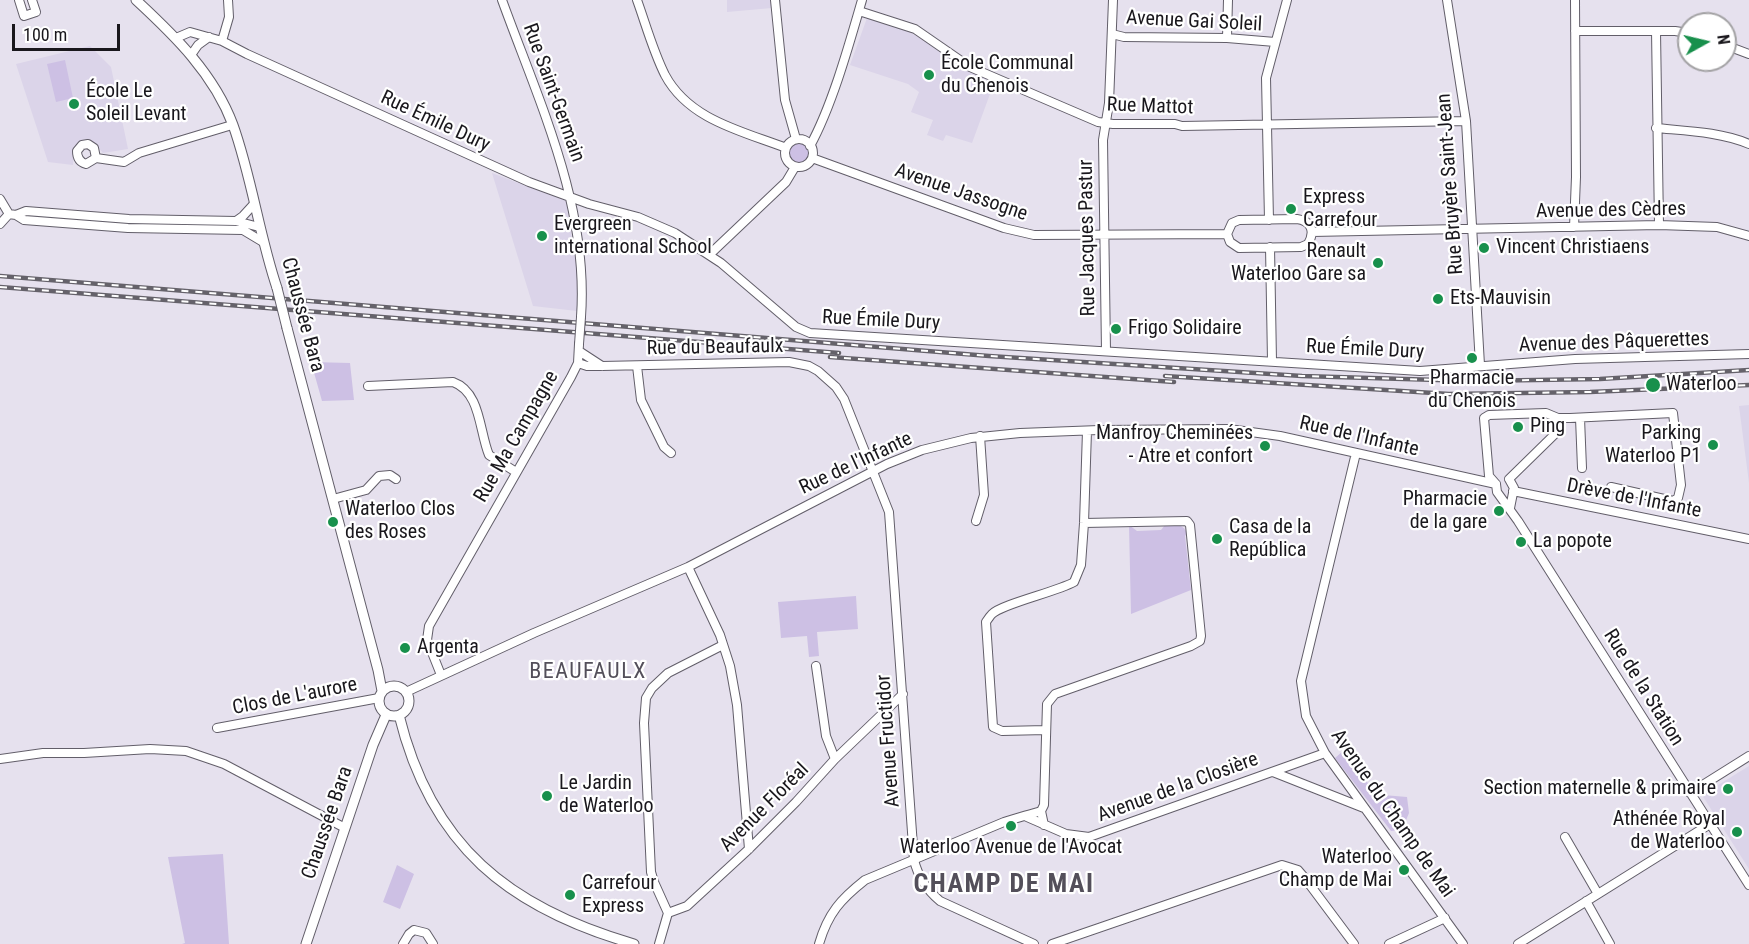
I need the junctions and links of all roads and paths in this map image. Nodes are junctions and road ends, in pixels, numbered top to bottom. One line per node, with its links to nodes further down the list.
1 (19, 0): 2 (street)
2 (32, 0)
3 (136, 0): 20 (main road, Chaussée Bara)
4 (228, 0): 22 (street)
5 (502, 0): 37 (street, Rue Saint-Germain)
6 (637, 0): 33 (street)
7 (775, 0): 30 (street)
8 (862, 0): 14 (street)
9 (1113, 0): 18 (street, Rue Jacques Pastur)
10 (1228, 0): 21 (street)
11 (1287, 0): 23 (street)
12 (1447, 0): 25 (street, Rue Bruyère Saint-Jean)
13 (1575, 0): 15 (street)
14 (859, 11): 26 (street, Rue Mattot); 32 (street)
15 (1575, 31): 16 (street); 46 (street)
16 (1656, 31): 17 (street); 29 (street)
17 (1677, 32)
18 (1112, 34): 21 (street, Avenue Gai Soleil); 26 (street, Rue Jacques Pastur)
19 (208, 37): 20 (street, Rue Émile Dury); 22 (street, Rue Émile Dury); 24 (street)
20 (176, 38): 24 (main road, Chaussée Bara)
21 (1227, 38): 23 (street, Avenue Gai Soleil)
22 (222, 41): 37 (street, Rue Émile Dury)
23 (1275, 42): 27 (street)
24 (191, 55): 28 (main road, Chaussée Bara)
25 (1466, 121): 27 (street, Rue Mattot); 47 (street, Rue Bruyère Saint-Jean)
26 (1105, 124): 27 (street, Rue Mattot); 50 (street, Rue Jacques Pastur)
27 (1267, 124): 41 (street)
28 (232, 125): 34 (street); 39 (main road, Chaussée Bara)
29 (1656, 128): 31 (street); 44 (street)
30 (796, 139): 32 (street); 33 (street)
31 (1749, 144)
32 (810, 146): 35 (street)
33 (786, 148): 36 (street)
34 (96, 158)
35 (812, 158): 36 (street); 50 (street, Avenue Jassogne)
36 (795, 166): 54 (street)
37 (572, 198): 54 (street, Rue Émile Dury); 55 (street, Rue Ma Campagne, bridge)
38 (0, 199): 40 (street)
39 (254, 204): 42 (street); 45 (main road, Chaussée Bara)
40 (12, 214): 42 (street); 43 (street); 52 (street)
41 (1269, 220): 48 (street); 49 (street)
42 (236, 221): 45 (street)
43 (0, 224)
44 (1659, 225): 46 (street, Avenue des Cèdres); 51 (street, Avenue des Cèdres)
45 (260, 227): 52 (main road, Chaussée Bara)
46 (1574, 227): 47 (street, Avenue des Cèdres)
47 (1473, 230): 48 (street, Avenue des Cèdres); 60 (street, Rue Bruyère Saint-Jean)
48 (1312, 232): 53 (street)
49 (1227, 234): 50 (street, Avenue Jassogne); 53 (street)
50 (1104, 235): 56 (street, Rue Jacques Pastur)
51 (1749, 236)
52 (263, 242): 79 (main road, Chaussée Bara, bridge)
53 (1270, 248): 58 (street)
54 (709, 255): 56 (street, Rue Émile Dury)
55 (579, 347): 59 (street, Rue Ma Campagne); 61 (street)
56 (1106, 351): 58 (street, Rue Émile Dury)
57 (1749, 354): 60 (street, Avenue des Pâquerettes)
58 (1272, 361): 60 (street, Rue Émile Dury)
59 (578, 363): 61 (street, Rue du Beaufaulx); 72 (street, Rue Ma Campagne)
60 (1480, 365)
61 (602, 366): 62 (street, Rue du Beaufaulx)
62 (637, 366): 68 (street); 71 (street, Rue du Beaufaulx)
63 (368, 386): 72 (street)
64 (1558, 418): 65 (street); 74 (street); 75 (street)
65 (1580, 418): 70 (street); 76 (street)
66 (1087, 431): 67 (street, Rue de l'Infante); 69 (street, Rue de l'Infante); 82 (street)
67 (980, 436): 71 (street, Rue de l'Infante); 81 (street)
68 (671, 453)
69 (1356, 453): 75 (street, Rue de l'Infante); 97 (street, Avenue du Champ de Mai)
70 (1582, 468)
71 (873, 471): 84 (street, Rue de l'Infante); 91 (street, Avenue Fructidor)
72 (516, 472): 88 (street, Rue Ma Campagne)
73 (396, 479): 79 (street)
74 (1509, 479): 75 (street); 77 (street)
75 (1496, 484): 78 (street)
76 (1611, 487)
77 (1513, 491): 78 (street); 80 (street); 83 (street, Drève de l'Infante)
78 (1500, 495): 80 (street, Rue de la Station)
79 (333, 499): 87 (main road, Chaussée Bara)
80 (1510, 508): 102 (street, Rue de la Station)
81 (976, 521)
82 (1084, 523): 96 (street); 96 (street)
83 (1749, 539)
84 (688, 567): 85 (street); 88 (street, Rue de l'Infante)
85 (723, 645): 110 (street); 115 (street)
86 (816, 666): 100 (street)
87 (378, 670): 89 (main road, Chaussée Bara); 92 (main road, Chaussée Bara)
88 (441, 675): 90 (street, Rue de l'Infante)
89 (392, 686): 90 (main road); 92 (main road)
90 (406, 692): 94 (main road)
91 (903, 694): 100 (street, Avenue Floréal); 111 (street, Avenue Fructidor)
92 (380, 695): 93 (main road); 95 (street, Clos de L'aurore)
93 (386, 714): 94 (main road); 108 (main road, Chaussée Bara)
94 (399, 716): 121 (main road)
95 (217, 728)
96 (1046, 730): 104 (street)
97 (1325, 753): 101 (street, Avenue de la Closière); 103 (street, Avenue du Champ de Mai)
98 (1749, 756): 102 (street)
99 (0, 759): 108 (street)
100 (835, 759): 110 (street, Avenue Floréal)
101 (1273, 772): 103 (street, Avenue de la Closière); 107 (street, Avenue de la Closière)
102 (1690, 793): 106 (street, Rue de la Station)
103 (1364, 808): 116 (street, Avenue du Champ de Mai)
104 (1041, 811): 105 (street); 107 (street)
105 (1027, 817): 107 (street, Avenue de la Closière); 111 (street)
106 (1710, 824): 112 (street, Rue de la Station); 113 (street)
107 (1044, 825)
108 (345, 828): 118 (main road, Chaussée Bara)
109 (1565, 837): 113 (street)
110 (749, 849): 115 (street, Avenue Floréal)
111 (914, 860): 123 (street); 124 (street, Avenue Fructidor)
112 (1749, 885)
113 (1598, 894): 114 (street)
114 (1586, 901): 129 (street); 130 (street)
115 (668, 912): 122 (street)
116 (1445, 918): 127 (street); 128 (street, Avenue du Champ de Mai)
117 (1073, 941): 125 (street); 126 (street)
118 (306, 944)
119 (403, 944): 120 (street)
120 (433, 944)
121 (634, 944)
122 (659, 944)
123 (819, 944)
124 (1034, 944)
125 (1052, 944)
126 (1354, 944)
127 (1389, 944)
128 (1463, 944)
129 (1518, 944)
130 (1610, 944)

